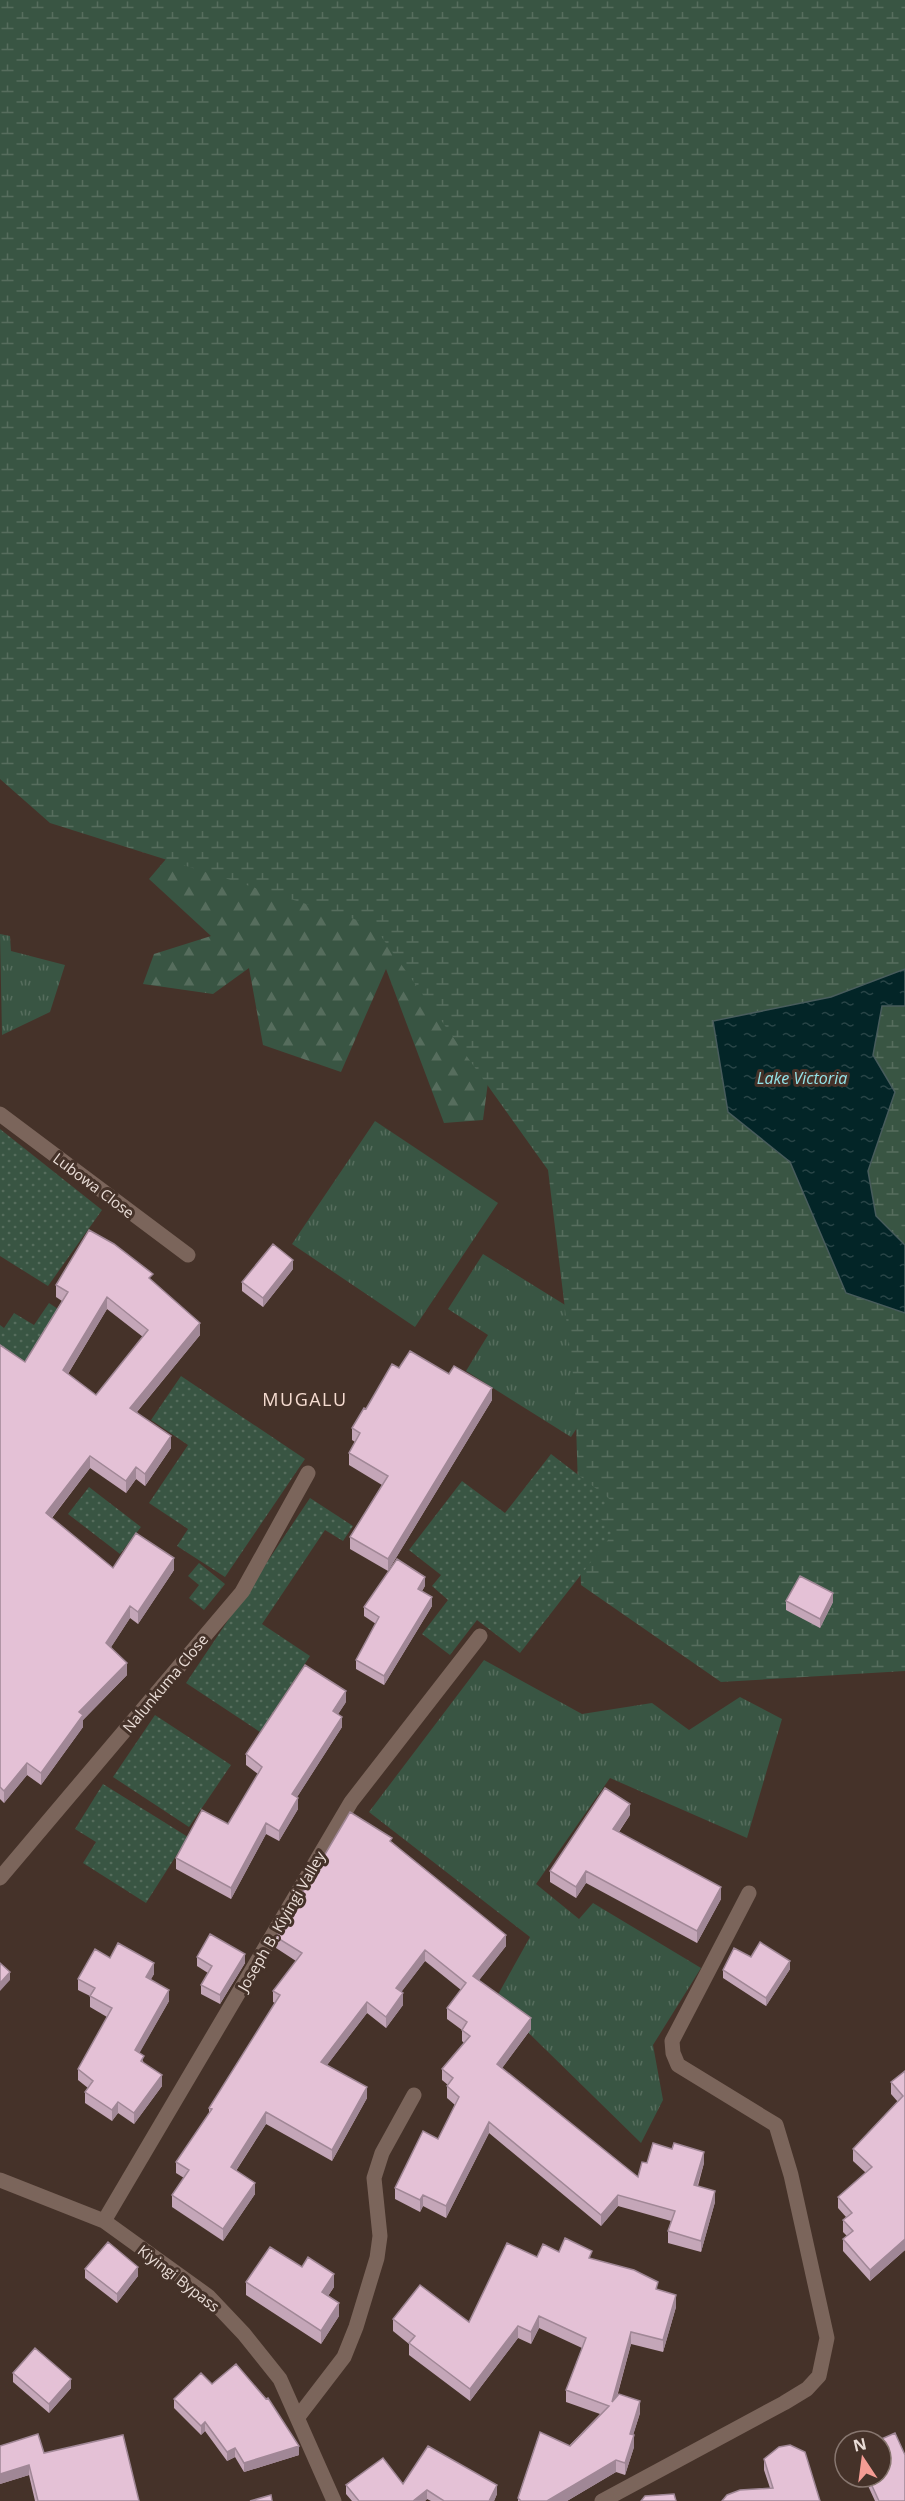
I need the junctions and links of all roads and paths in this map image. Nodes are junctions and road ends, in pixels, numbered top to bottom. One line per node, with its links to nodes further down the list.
1 (0, 1114): 2 (street, Lubowa Close)
2 (188, 1256)
3 (308, 1473): 5 (street, Nalunkuma Close)
4 (480, 1636): 9 (street, Joseph B. Kiyingi Valley)
5 (0, 1878)
6 (748, 1893): 12 (street)
7 (414, 2094): 10 (street)
8 (0, 2180): 9 (street, Kiyingi Bypass)
9 (104, 2221): 10 (street, Kiyingi Bypass)
10 (298, 2417): 11 (street, Kiyingi Bypass)
11 (334, 2501)
12 (602, 2501)

